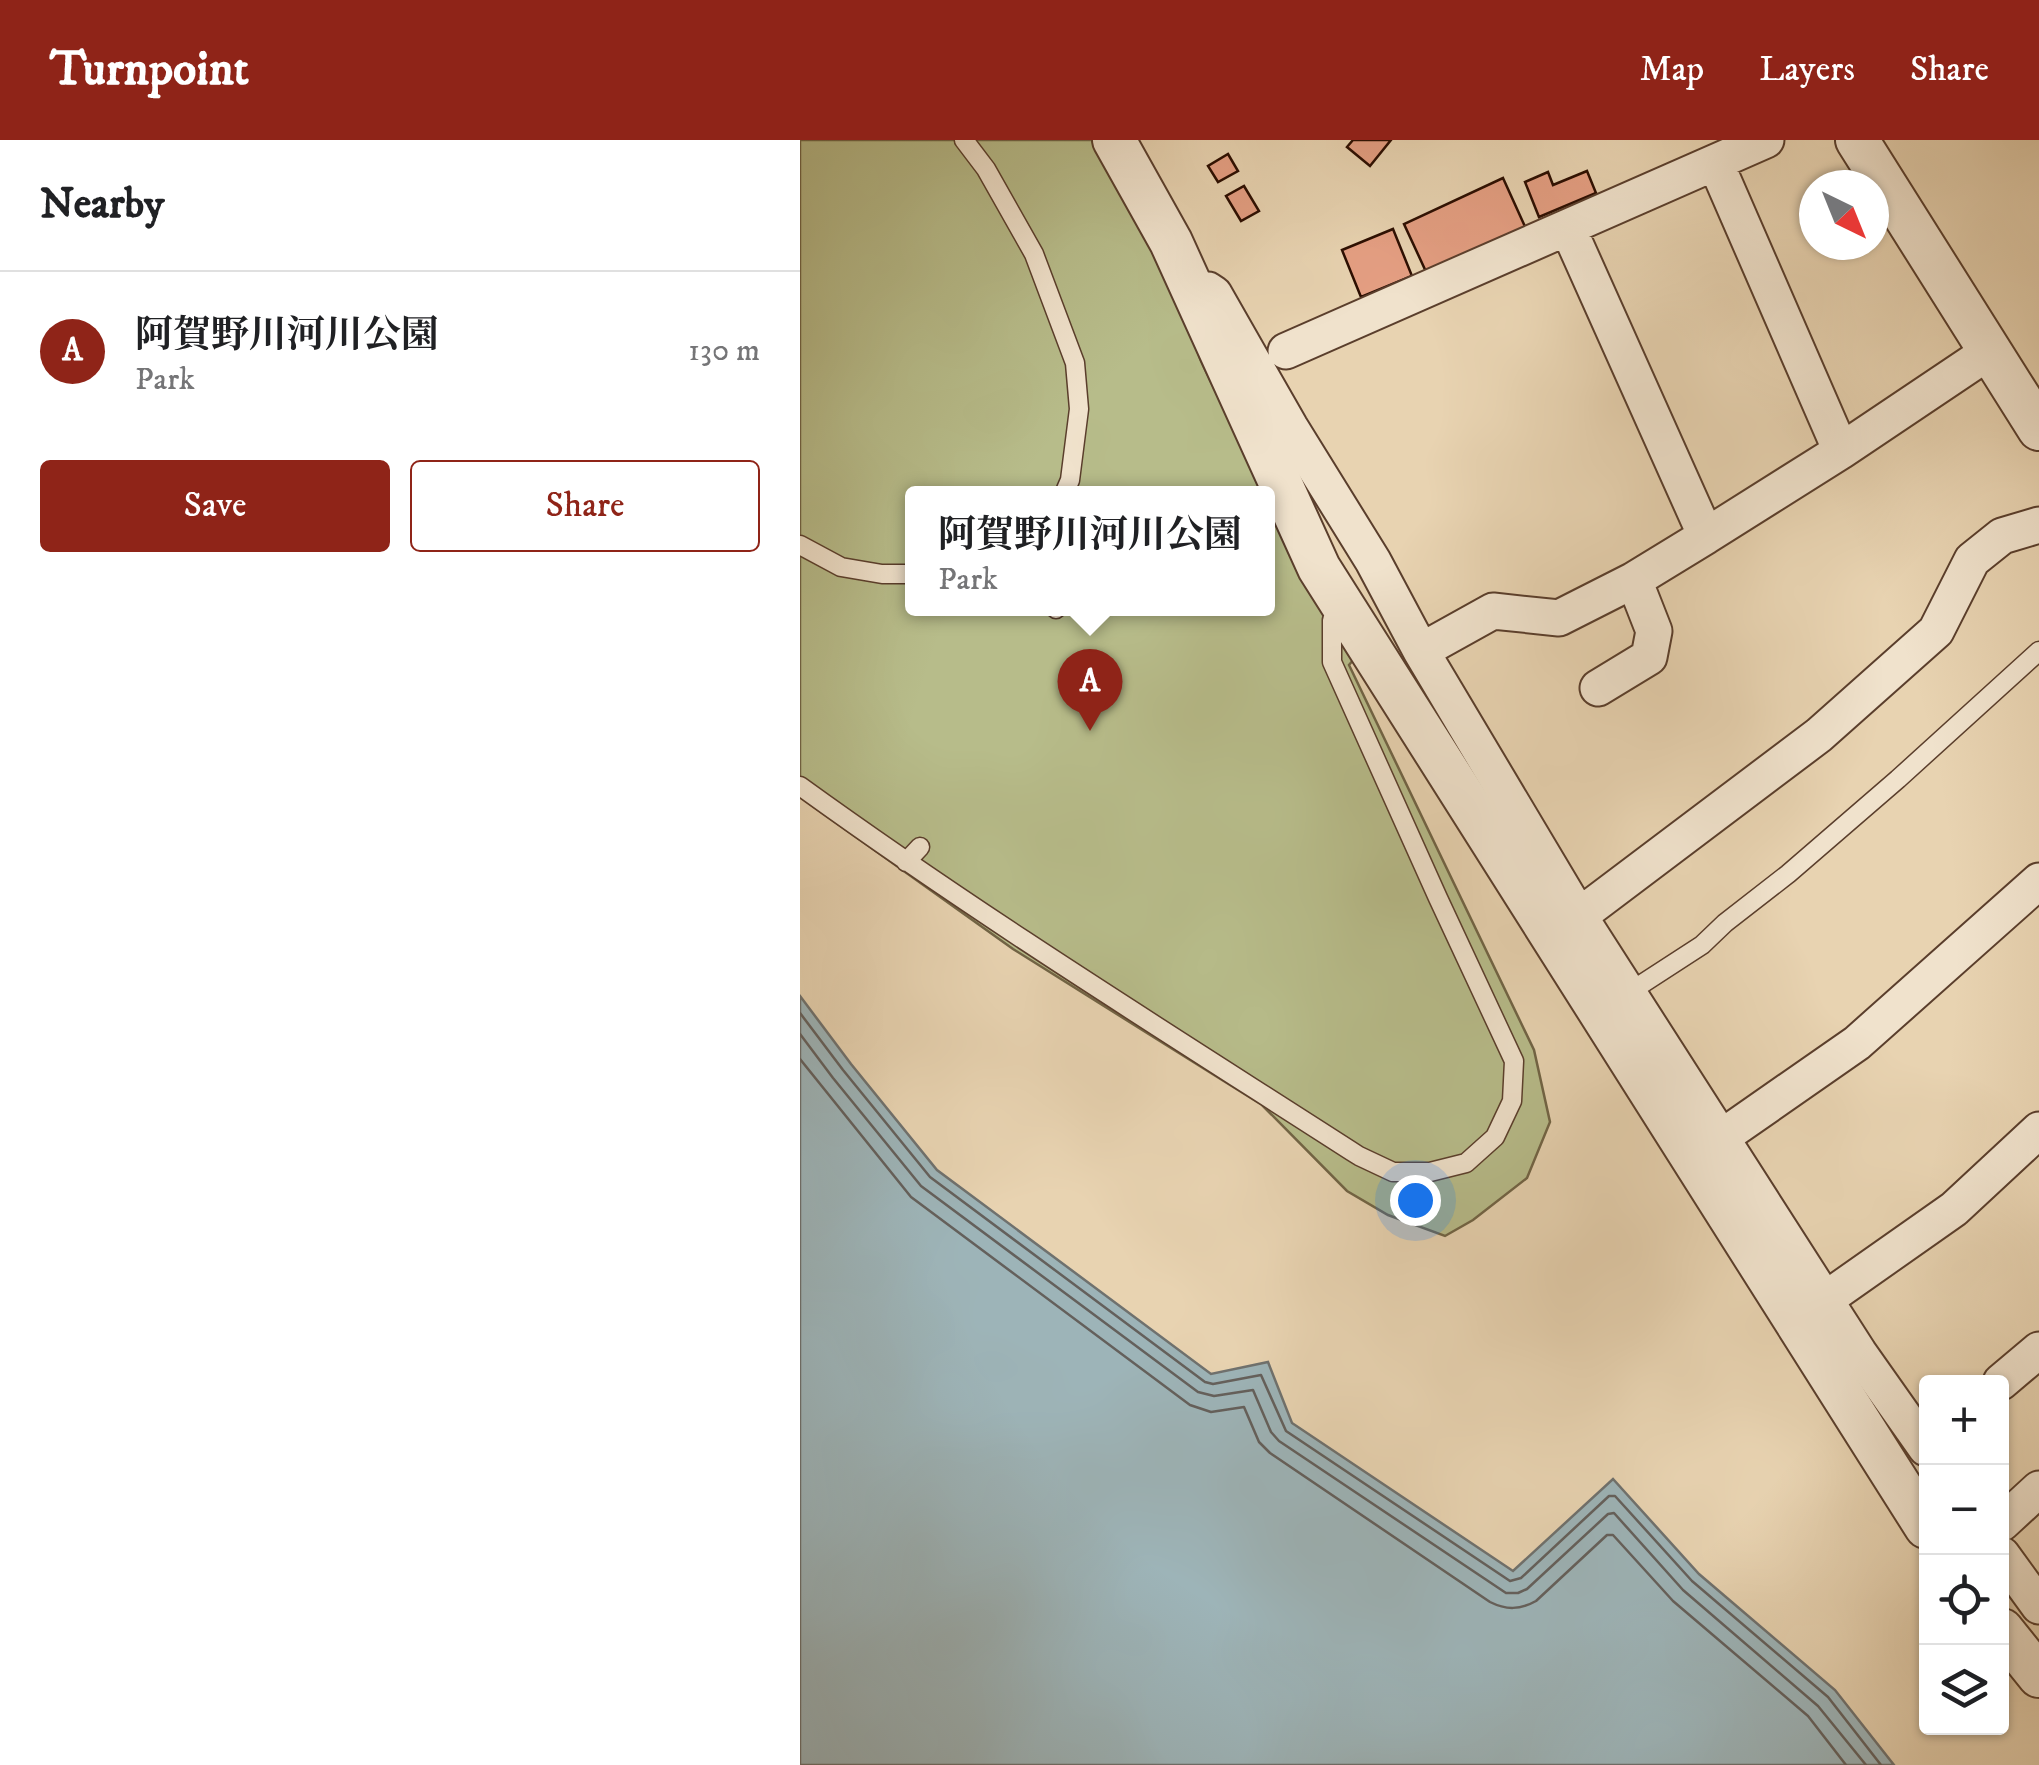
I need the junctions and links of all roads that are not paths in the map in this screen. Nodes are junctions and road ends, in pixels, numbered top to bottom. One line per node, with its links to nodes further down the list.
1 (964, 140): 12 (lane)
2 (1114, 140): 7 (street)
3 (1766, 140): 5 (street)
4 (1857, 140): 9 (street)
5 (1716, 164): 6 (street); 11 (street)
6 (1568, 228): 8 (street); 14 (street)
7 (1184, 271): 18 (street); 19 (street)
8 (1286, 351)
9 (1990, 351): 10 (street); 11 (street)
10 (2039, 429)
11 (1842, 450): 14 (street)
12 (1067, 486)
13 (2039, 525): 26 (street)
14 (1706, 536): 17 (street)
15 (800, 546): 16 (lane)
16 (905, 574)
17 (1634, 580): 19 (street); 21 (street)
18 (1345, 608): 24 (lane); 35 (street)
19 (1421, 651): 26 (street)
20 (2039, 652): 27 (lane)
21 (1598, 688)
22 (800, 786): 24 (lane)
23 (920, 847): 24 (lane)
24 (906, 862)
25 (2039, 881): 29 (street)
26 (1579, 916): 27 (street)
27 (1628, 993): 29 (street)
28 (2039, 1130): 30 (street)
29 (1722, 1138): 30 (street)
30 (1826, 1299): 33 (street)
31 (2039, 1350): 32 (street)
32 (2009, 1375)
33 (1919, 1437)
34 (2039, 1489): 36 (street)
35 (1919, 1516)
36 (2009, 1517)
37 (2009, 1565): 38 (street)
38 (2039, 1606)
39 (2009, 1639): 40 (street)
40 (2039, 1676)

